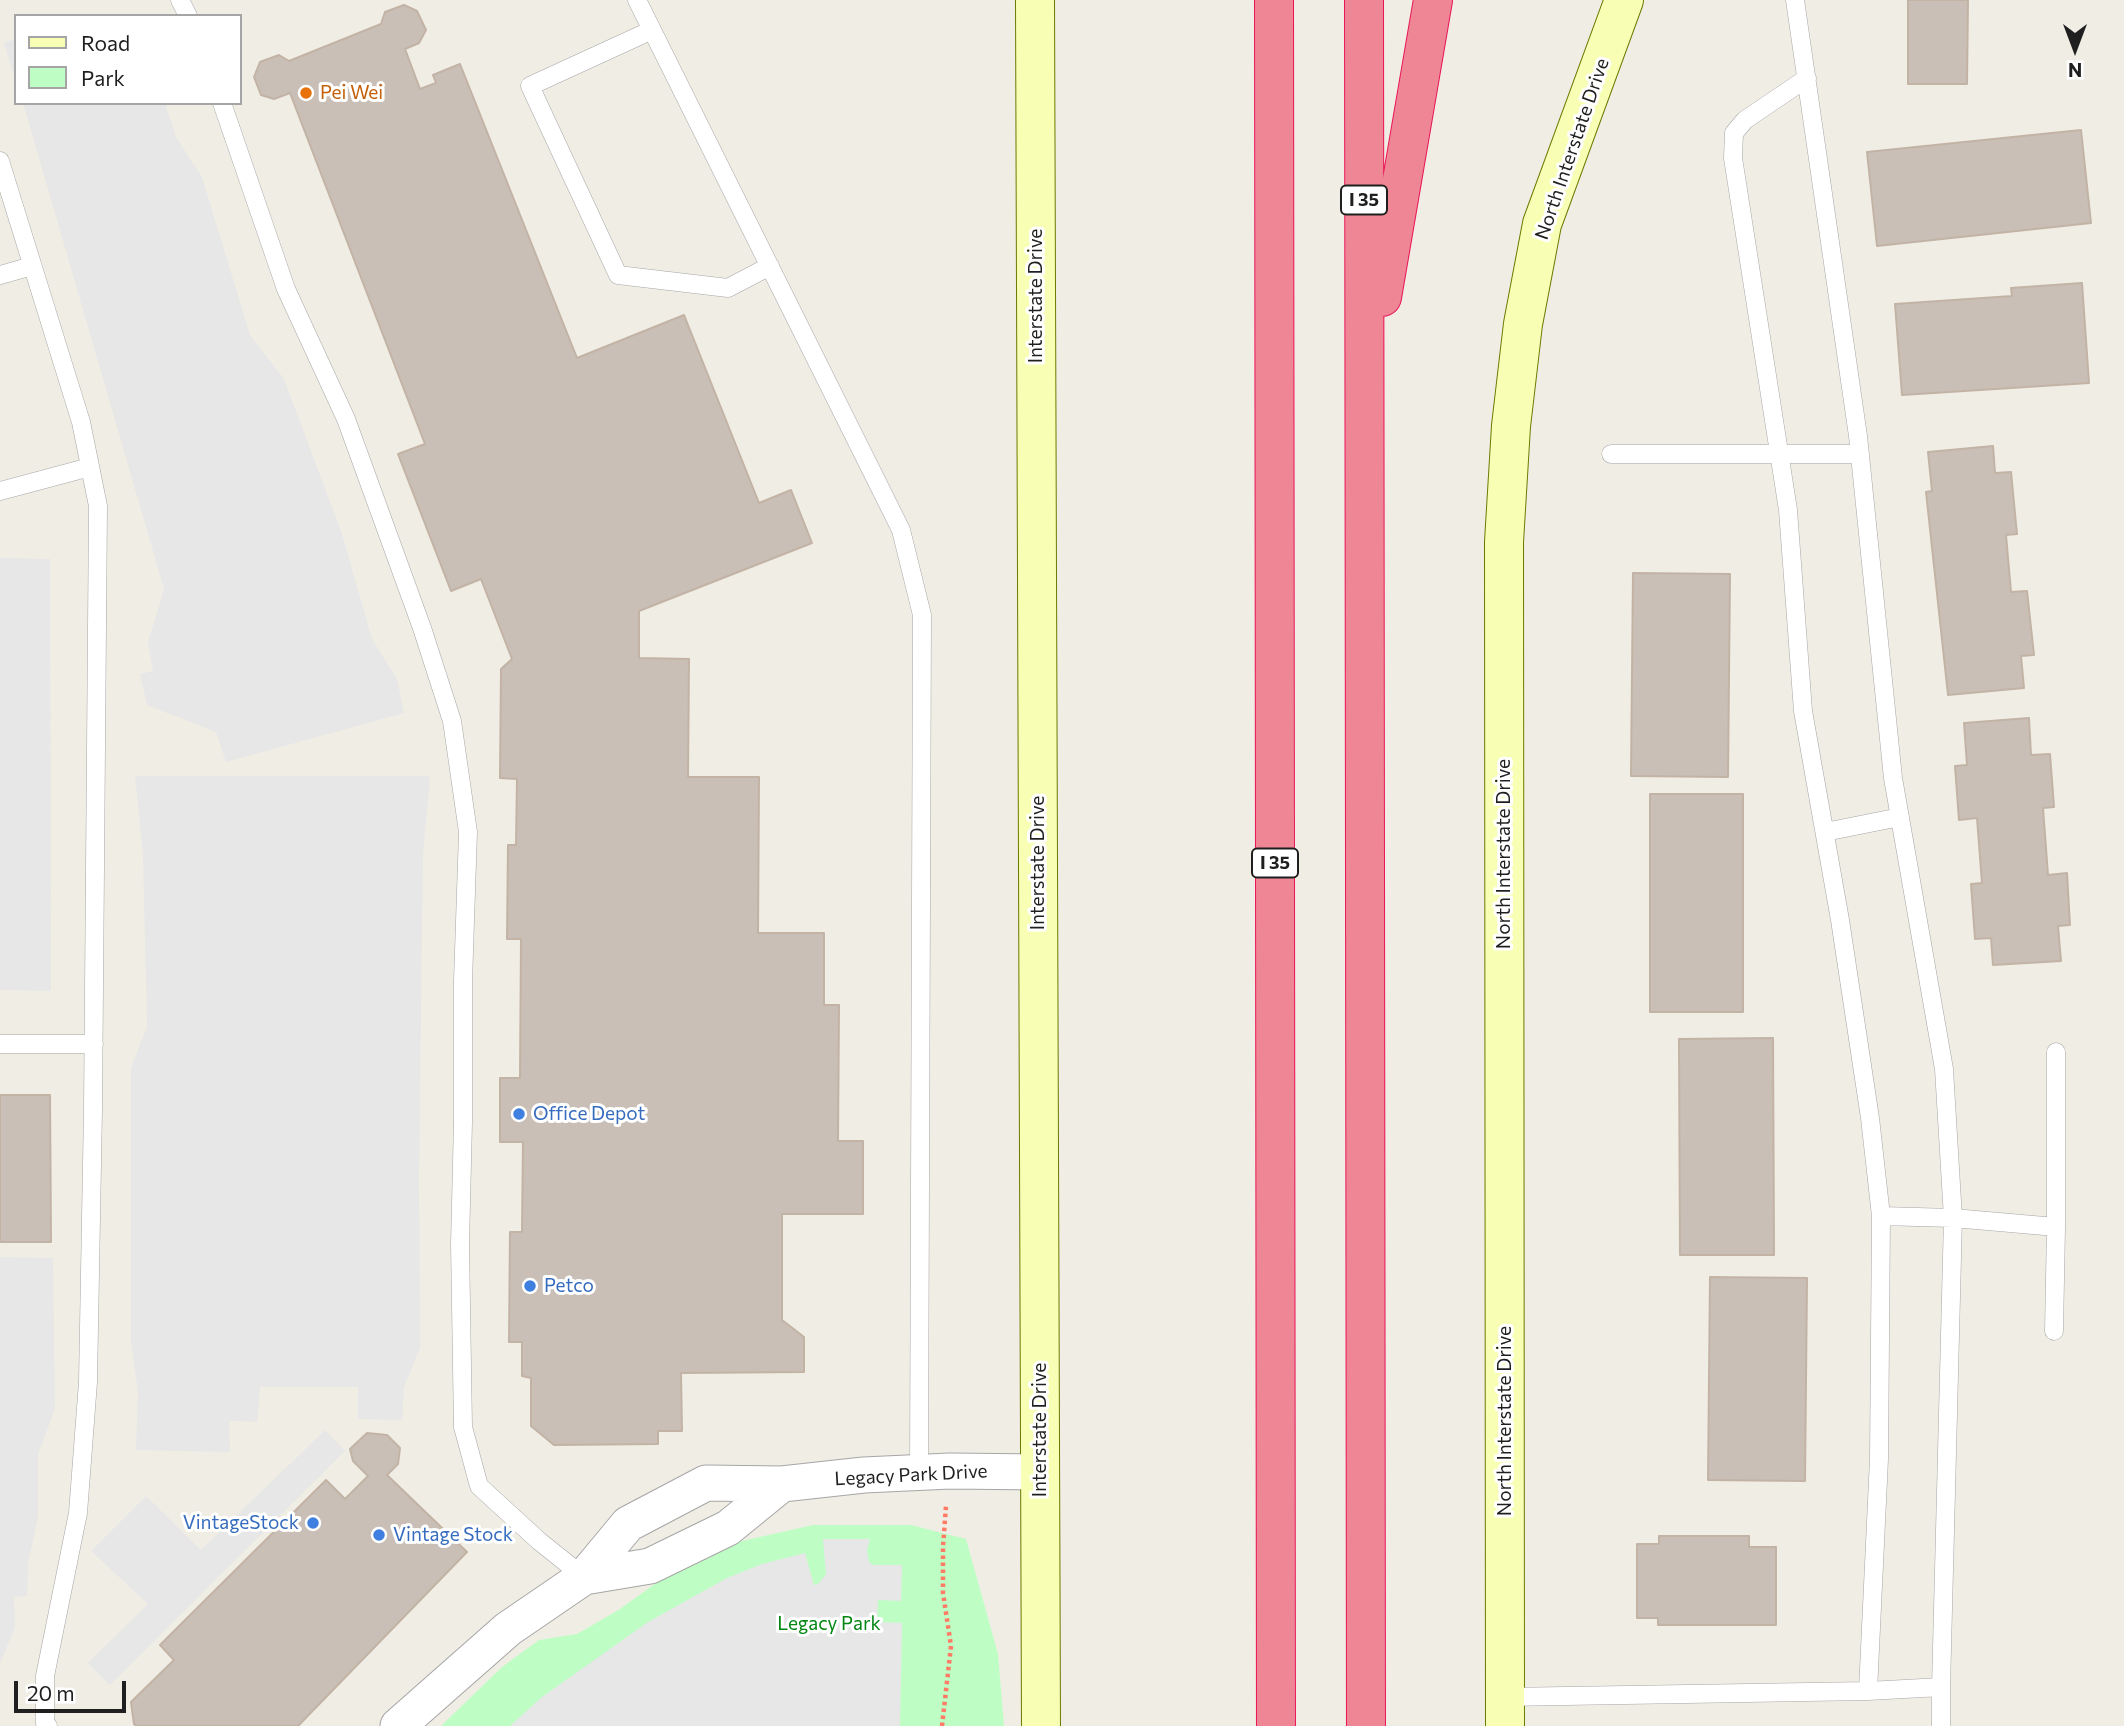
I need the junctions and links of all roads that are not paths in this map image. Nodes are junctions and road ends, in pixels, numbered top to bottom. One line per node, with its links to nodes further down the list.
1 (637, 0): 8 (lane)
2 (1035, 0): 31 (street, Interstate Drive)
3 (1274, 0): 40 (highway, I 35)
4 (1364, 0): 15 (highway, I 35)
5 (1433, 0): 15 (highway)
6 (1624, 0): 36 (street, North Interstate Drive)
7 (1795, 0): 9 (lane)
8 (652, 30): 12 (lane); 12 (lane)
9 (1807, 78): 17 (lane); 18 (lane)
10 (223, 105): 33 (lane)
11 (0, 161): 13 (lane)
12 (770, 266): 30 (lane)
13 (32, 267): 14 (lane); 19 (lane)
14 (0, 275)
15 (1364, 399): 41 (highway, I 35)
16 (1611, 454): 18 (lane)
17 (1860, 454): 18 (lane); 21 (lane)
18 (1779, 455): 22 (lane)
19 (90, 467): 20 (lane); 24 (lane)
20 (0, 491)
21 (1900, 817): 22 (lane); 27 (lane)
22 (1825, 832): 26 (lane)
23 (0, 1044): 24 (lane)
24 (93, 1044): 37 (lane)
25 (2056, 1052): 28 (lane)
26 (1881, 1216): 27 (lane); 35 (lane)
27 (1953, 1218): 28 (lane); 34 (lane)
28 (2056, 1227): 29 (lane)
29 (2054, 1331)
30 (935, 1471): 31 (street, Legacy Park Drive); 32 (street, Legacy Park Drive)
31 (1041, 1472): 39 (street, Interstate Drive)
32 (782, 1484): 33 (street, Legacy Park Drive); 33 (street, Legacy Park Drive)
33 (584, 1577): 38 (street, Legacy Park Drive)
34 (1941, 1687): 35 (lane); 42 (lane)
35 (1868, 1691): 36 (lane)
36 (1505, 1711)
37 (48, 1726)
38 (398, 1726)
39 (1041, 1726)
40 (1276, 1726)
41 (1366, 1726)
42 (1941, 1726)

